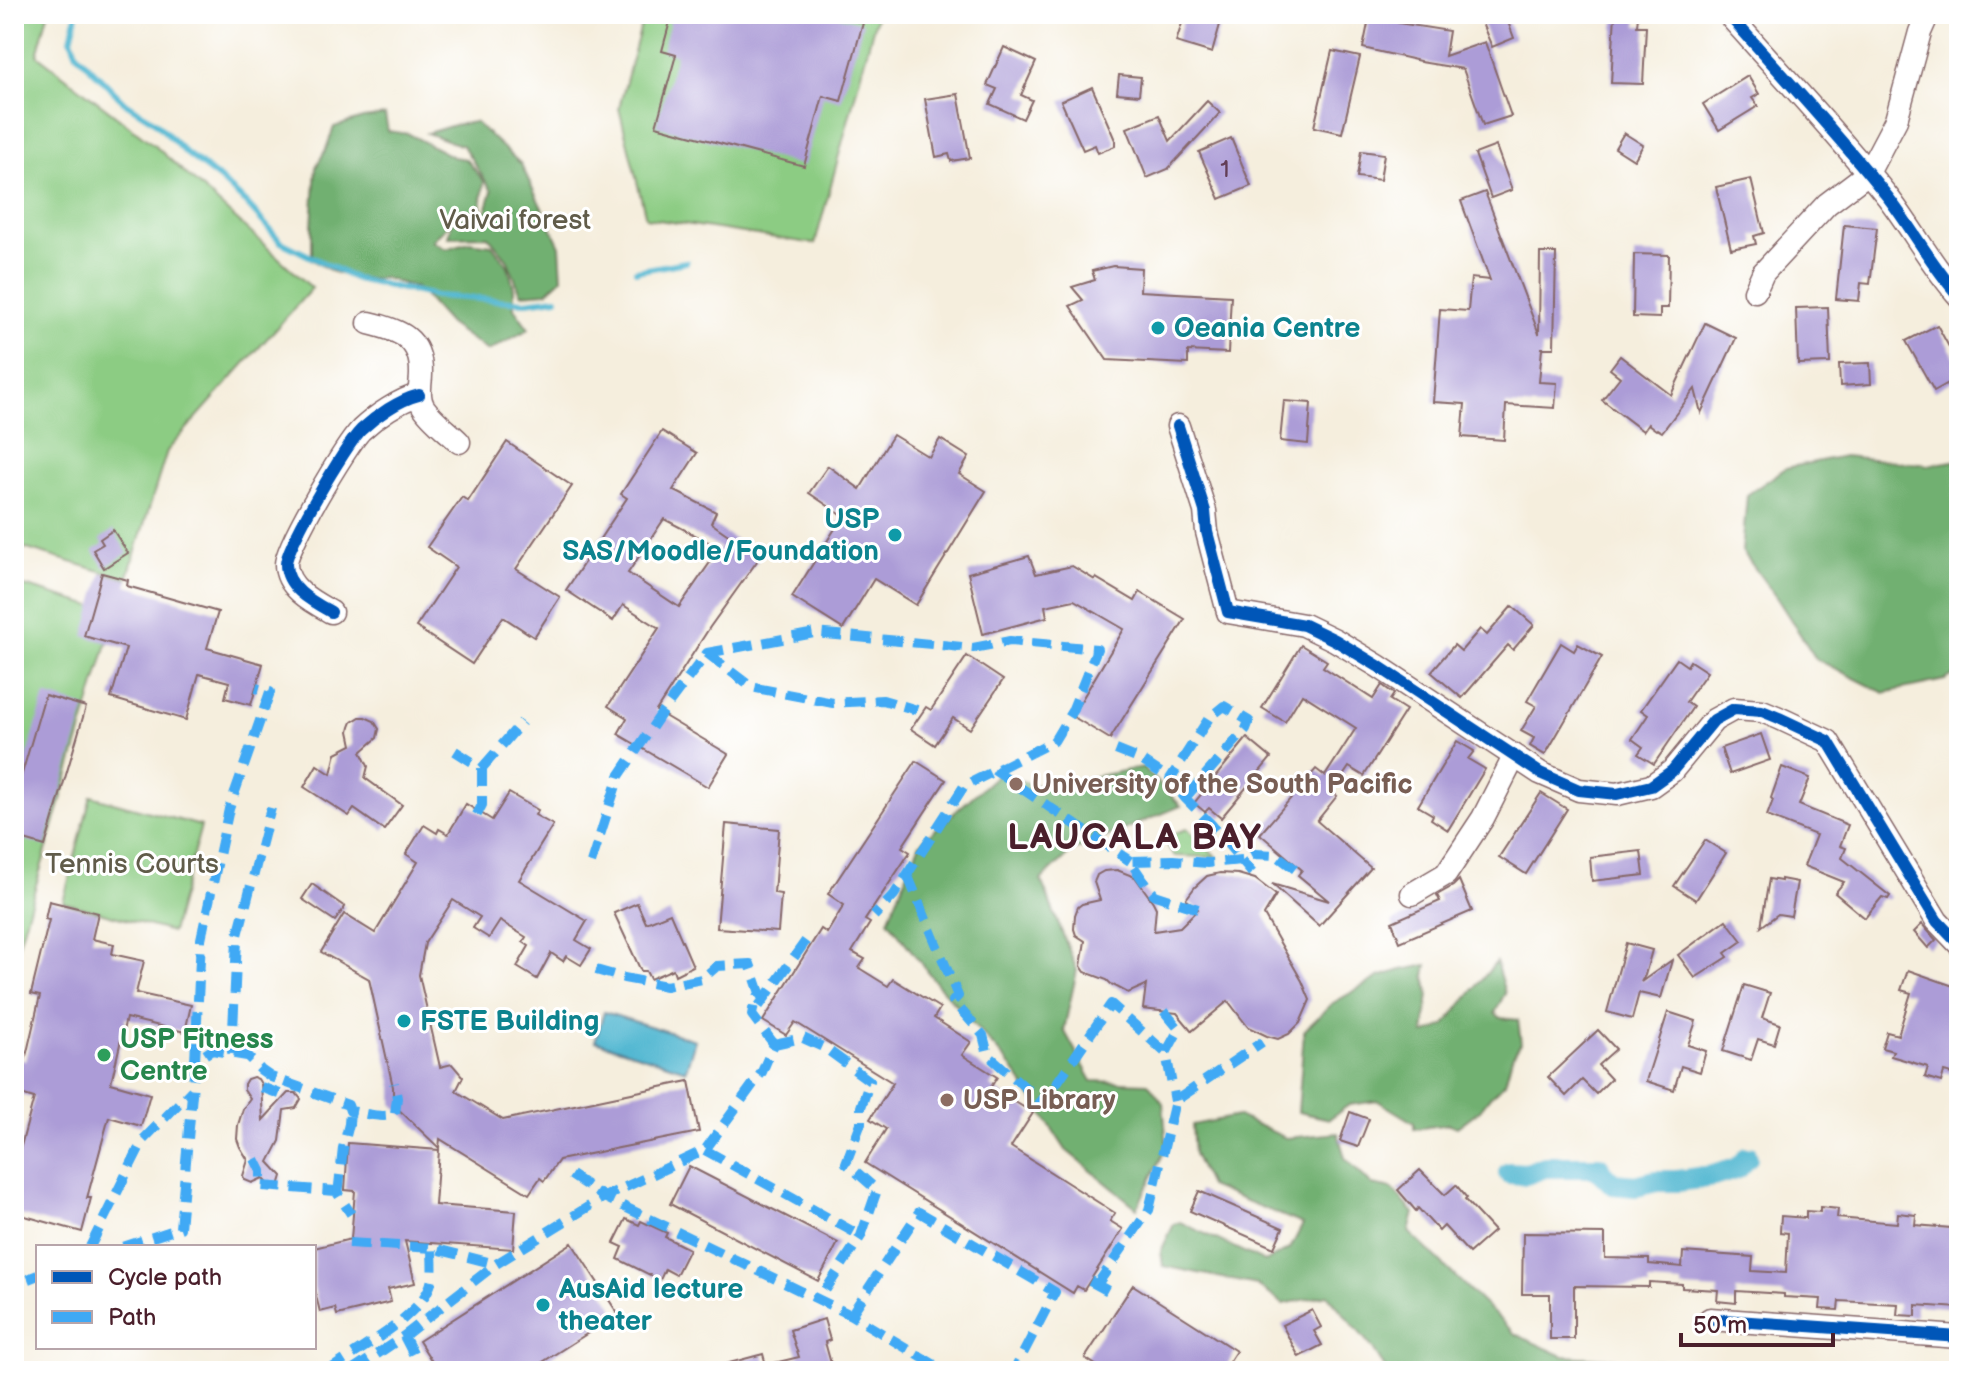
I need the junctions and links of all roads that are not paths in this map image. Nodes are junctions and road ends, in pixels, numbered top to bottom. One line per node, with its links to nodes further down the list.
1 (1728, 14): 3 (street)
2 (1928, 14): 3 (street)
3 (1868, 173): 4 (street); 5 (street)
4 (1755, 291)
5 (1959, 296)
6 (369, 323): 7 (street)
7 (419, 395): 9 (street); 10 (street)
8 (1178, 426): 11 (street)
9 (459, 442)
10 (331, 612)
11 (1514, 757): 12 (street); 13 (street)
12 (1412, 894)
13 (1959, 944)
14 (1710, 1319): 15 (street)
15 (1959, 1337)

